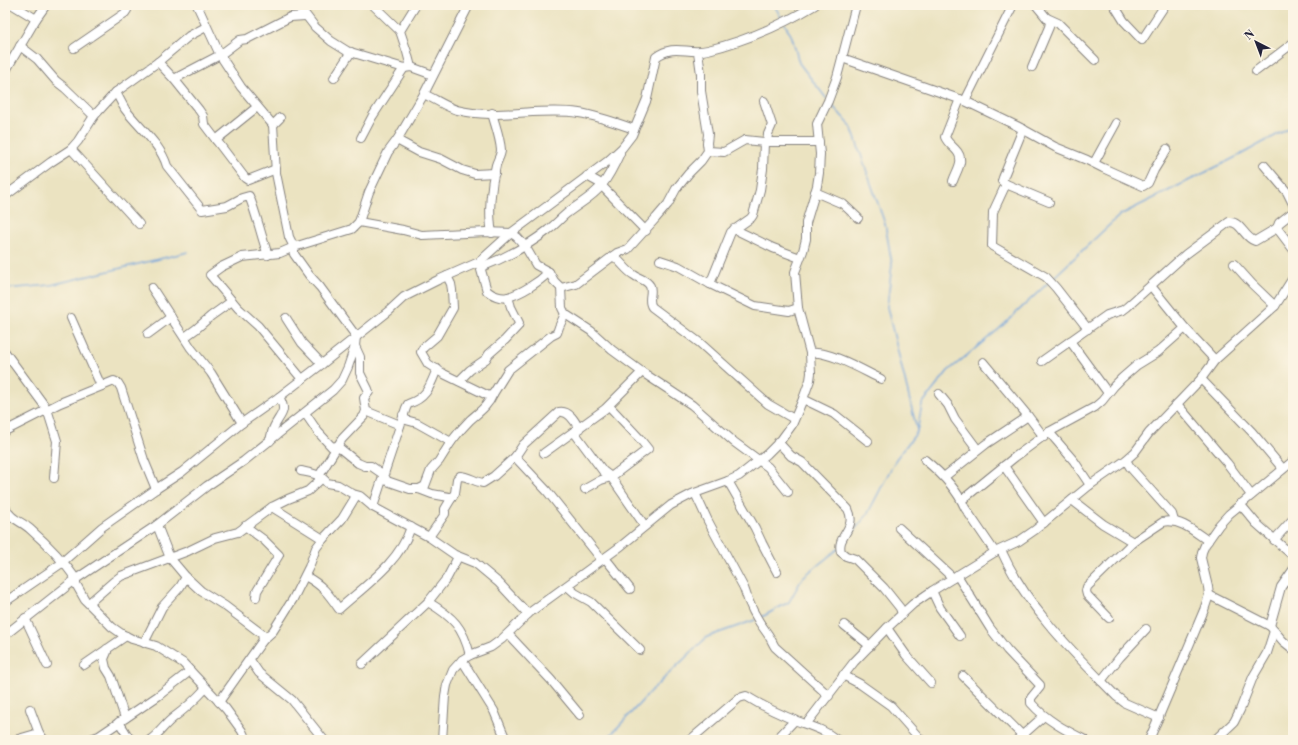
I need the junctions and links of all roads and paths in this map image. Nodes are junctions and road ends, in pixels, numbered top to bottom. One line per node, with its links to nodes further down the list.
1 (13, 5): 17 (street)
2 (46, 5): 17 (street)
3 (127, 5): 22 (street)
4 (197, 5): 18 (street)
5 (298, 5): 15 (street)
6 (373, 5): 19 (street)
7 (416, 5): 19 (street)
8 (814, 5): 24 (street)
9 (856, 5): 26 (street)
10 (1013, 5): 39 (street)
11 (1036, 5): 16 (street)
12 (1114, 5): 13 (street)
13 (1165, 5)
14 (468, 7): 33 (street)
15 (305, 16): 23 (street); 25 (street)
16 (1047, 18): 27 (street); 30 (street)
17 (36, 19): 21 (street)
18 (206, 27): 25 (street); 28 (street)
19 (400, 32): 29 (street)
20 (1293, 43): 31 (street)
21 (20, 46): 32 (street); 42 (street)
22 (74, 48)
23 (351, 52): 29 (street); 34 (street)
24 (698, 52): 47 (street); 56 (street)
25 (220, 55): 35 (street); 40 (street)
26 (842, 58): 39 (street); 52 (street)
27 (1095, 60)
28 (158, 62): 35 (street); 36 (street)
29 (407, 67): 33 (street); 48 (street)
30 (1032, 67)
31 (1256, 71)
32 (5, 72)
33 (433, 75): 37 (street)
34 (334, 78)
35 (174, 79): 49 (street)
36 (116, 92): 42 (street); 83 (street)
37 (424, 94): 41 (street); 50 (street)
38 (764, 100): 51 (street)
39 (962, 100): 46 (street); 62 (street)
40 (257, 107): 45 (street); 49 (street)
41 (492, 113): 47 (street); 60 (street)
42 (94, 116): 54 (street)
43 (280, 118): 45 (street)
44 (1116, 123): 57 (street)
45 (273, 125): 59 (street)
46 (1023, 129): 57 (street); 63 (street)
47 (634, 130): 53 (street)
48 (361, 138)
49 (216, 140): 59 (street)
50 (397, 140): 60 (street); 72 (street)
51 (765, 141): 52 (street); 56 (street); 75 (street)
52 (819, 142): 66 (street)
53 (622, 148): 61 (street); 64 (street)
54 (71, 149): 67 (street); 73 (street)
55 (1167, 149): 57 (street)
56 (708, 151): 76 (street)
57 (1094, 163)
58 (1264, 165): 65 (street)
59 (276, 169): 80 (street)
60 (495, 173): 77 (street)
61 (587, 176): 64 (street); 78 (street)
62 (953, 181)
63 (1006, 184): 68 (street); 106 (street)
64 (601, 186): 76 (street); 79 (street)
65 (1290, 190): 69 (street)
66 (815, 192): 71 (street); 85 (street)
67 (5, 196)
68 (1049, 202)
69 (1293, 204)
70 (1293, 212): 74 (street)
71 (858, 218)
72 (359, 222): 77 (street); 80 (street)
73 (139, 224)
74 (1277, 228): 81 (street); 94 (street)
75 (734, 229): 85 (street); 93 (street)
76 (646, 231): 84 (street)
77 (492, 233): 78 (street)
78 (512, 233): 79 (street); 82 (street)
79 (525, 246): 87 (street); 90 (street)
80 (294, 247): 83 (street); 108 (street)
81 (1293, 249)
82 (489, 254): 87 (street); 89 (street)
83 (268, 255): 98 (street)
84 (613, 256): 96 (street); 137 (street)
85 (800, 258): 100 (street)
86 (660, 260): 93 (street)
87 (495, 262): 89 (street)
88 (1234, 264): 99 (street)
89 (480, 265): 91 (street); 97 (street)
90 (549, 272): 96 (street); 97 (street)
91 (447, 276): 108 (street); 118 (street)
92 (1293, 278): 99 (street)
93 (710, 284): 100 (street)
94 (1151, 286): 105 (street); 106 (street)
95 (152, 288): 102 (street)
96 (561, 288): 101 (street)
97 (508, 297): 123 (street)
98 (232, 301): 109 (street); 121 (street)
99 (1275, 306): 114 (street)
100 (798, 308): 113 (street)
101 (565, 314): 119 (street); 126 (street)
102 (171, 317): 107 (street); 109 (street)
103 (71, 318): 124 (street)
104 (286, 318): 117 (street)
105 (1185, 328): 114 (street); 125 (street)
106 (1088, 329): 110 (street)
107 (148, 334)
108 (356, 336): 111 (street); 117 (street)
109 (185, 337): 138 (street)
110 (1070, 341): 115 (street); 125 (street)
111 (355, 346): 133 (street); 134 (street)
112 (5, 352): 132 (street)
113 (810, 353): 120 (street); 129 (street)
114 (1215, 360): 122 (street)
115 (1042, 361)
116 (983, 362): 136 (street)
117 (322, 364): 121 (street)
118 (437, 369): 123 (street); 135 (street)
119 (642, 372): 131 (street); 151 (street)
120 (881, 379)
121 (302, 380): 128 (street)
122 (1201, 380): 130 (street); 156 (street)
123 (458, 381): 126 (street)
124 (101, 386): 132 (street); 165 (street)
125 (1108, 393): 142 (street)
126 (493, 394): 145 (street)
127 (939, 394): 148 (street)
128 (279, 397): 138 (street); 143 (street)
129 (803, 399): 137 (street); 144 (street)
130 (1178, 404): 153 (street); 170 (street)
131 (609, 406): 140 (street); 160 (street)
132 (47, 409): 141 (street); 162 (street)
133 (366, 411): 139 (street); 147 (street)
134 (305, 413): 143 (street); 147 (street)
135 (403, 415): 139 (street); 145 (street)
136 (1028, 416): 142 (street); 148 (street)
137 (794, 419): 146 (street)
138 (242, 423): 165 (street)
139 (400, 425): 158 (street)
140 (577, 430): 149 (street); 150 (street); 160 (street)
141 (5, 431)
142 (1047, 434): 155 (street); 164 (street)
143 (270, 441): 182 (street)
144 (868, 441)
145 (451, 442): 166 (street)
146 (778, 442): 151 (street); 213 (street)
147 (337, 446): 158 (street); 159 (street)
148 (978, 450): 161 (street)
149 (544, 453)
150 (515, 457): 172 (street); 196 (street)
151 (760, 460): 163 (street); 168 (street)
152 (925, 460): 161 (street)
153 (1126, 460): 164 (street); 180 (street)
154 (1293, 461): 156 (street)
155 (1004, 466): 173 (street); 181 (street)
156 (1282, 469): 170 (street)
157 (301, 470): 159 (street)
158 (384, 475): 166 (street); 177 (street)
159 (319, 476): 171 (street); 178 (street)
160 (611, 477): 167 (street); 184 (street)
161 (944, 477): 173 (street)
162 (54, 478)
163 (728, 481): 169 (street); 199 (street)
164 (1090, 485): 174 (street)
165 (156, 489): 197 (street)
166 (419, 489): 172 (street)
167 (585, 489)
168 (788, 492)
169 (695, 493): 184 (street); 242 (street)
170 (1251, 495): 175 (street)
171 (356, 496): 177 (street); 188 (street)
172 (450, 499): 187 (street)
173 (962, 500): 192 (street)
174 (1072, 500): 181 (street); 191 (street)
175 (1240, 504): 189 (street); 190 (street)
176 (5, 507): 197 (street)
177 (373, 507): 185 (street)
178 (272, 508): 183 (street); 188 (street)
179 (1293, 519): 189 (street)
180 (1174, 520): 190 (street); 191 (street)
181 (1044, 523): 192 (street)
182 (157, 525): 194 (street); 203 (street)
183 (245, 526): 194 (street); 208 (street)
184 (645, 526): 196 (street)
185 (411, 527): 187 (street); 200 (street)
186 (899, 528): 202 (street)
187 (429, 537): 195 (street)
188 (323, 539): 200 (street)
189 (1274, 540): 193 (street)
190 (1208, 541): 207 (street)
191 (1133, 542): 215 (street)
192 (998, 551): 202 (street); 239 (street)
193 (1293, 556)
194 (170, 557): 201 (street); 211 (street)
195 (458, 557): 210 (street); 212 (street)
196 (604, 559): 204 (street); 205 (street)
197 (63, 560): 203 (street); 209 (street)
198 (1293, 570): 219 (street)
199 (777, 572)
200 (305, 576): 224 (street)
201 (186, 577): 224 (street); 225 (street)
202 (955, 577): 206 (street); 246 (street)
203 (76, 579): 211 (street); 214 (street)
204 (568, 586): 212 (street); 229 (street)
205 (630, 589)
206 (932, 591): 213 (street); 223 (street)
207 (1209, 595): 219 (street); 247 (street)
208 (256, 597)
209 (5, 602)
210 (428, 602): 230 (street); 234 (street)
211 (89, 604): 222 (street)
212 (528, 614): 220 (street)
213 (902, 614): 217 (street)
214 (25, 618): 221 (street); 233 (street)
215 (1108, 618)
216 (844, 624): 226 (street)
217 (887, 628): 226 (street); 240 (street)
218 (1146, 629): 239 (street)
219 (1272, 629): 227 (street); 267 (street)
220 (508, 634): 230 (street); 245 (street)
221 (5, 635)
222 (126, 636): 225 (street); 228 (street)
223 (960, 636)
224 (263, 640): 231 (street)
225 (144, 643): 236 (street)
226 (870, 646): 237 (street)
227 (1293, 648)
228 (107, 649): 235 (street); 248 (street)
229 (640, 650)
230 (470, 655): 232 (street)
231 (250, 660): 243 (street); 258 (street)
232 (462, 660): 259 (street); 260 (street)
233 (47, 664)
234 (362, 664)
235 (84, 665)
236 (190, 671): 241 (street); 248 (street)
237 (843, 675): 242 (street); 264 (street)
238 (963, 676): 252 (street)
239 (1101, 681): 247 (street)
240 (931, 683)
241 (206, 688): 243 (street); 256 (street)
242 (829, 696): 250 (street)
243 (219, 702): 257 (street)
244 (30, 709): 251 (street)
245 (580, 715)
246 (1044, 716): 252 (street); 265 (street)
247 (1159, 718): 266 (street)
248 (122, 720): 254 (street); 255 (street)
249 (795, 720): 250 (street); 261 (street); 262 (street)
250 (806, 723): 263 (street)
251 (42, 736): 253 (street)
252 (1019, 738)
253 (16, 740)
254 (88, 740)
255 (132, 740)
256 (150, 740)
257 (246, 740)
258 (324, 740)
259 (442, 740)
260 (506, 740)
261 (690, 740)
262 (776, 740)
263 (838, 740)
264 (921, 740)
265 (1085, 740)
266 (1149, 740)
267 (1215, 740)

